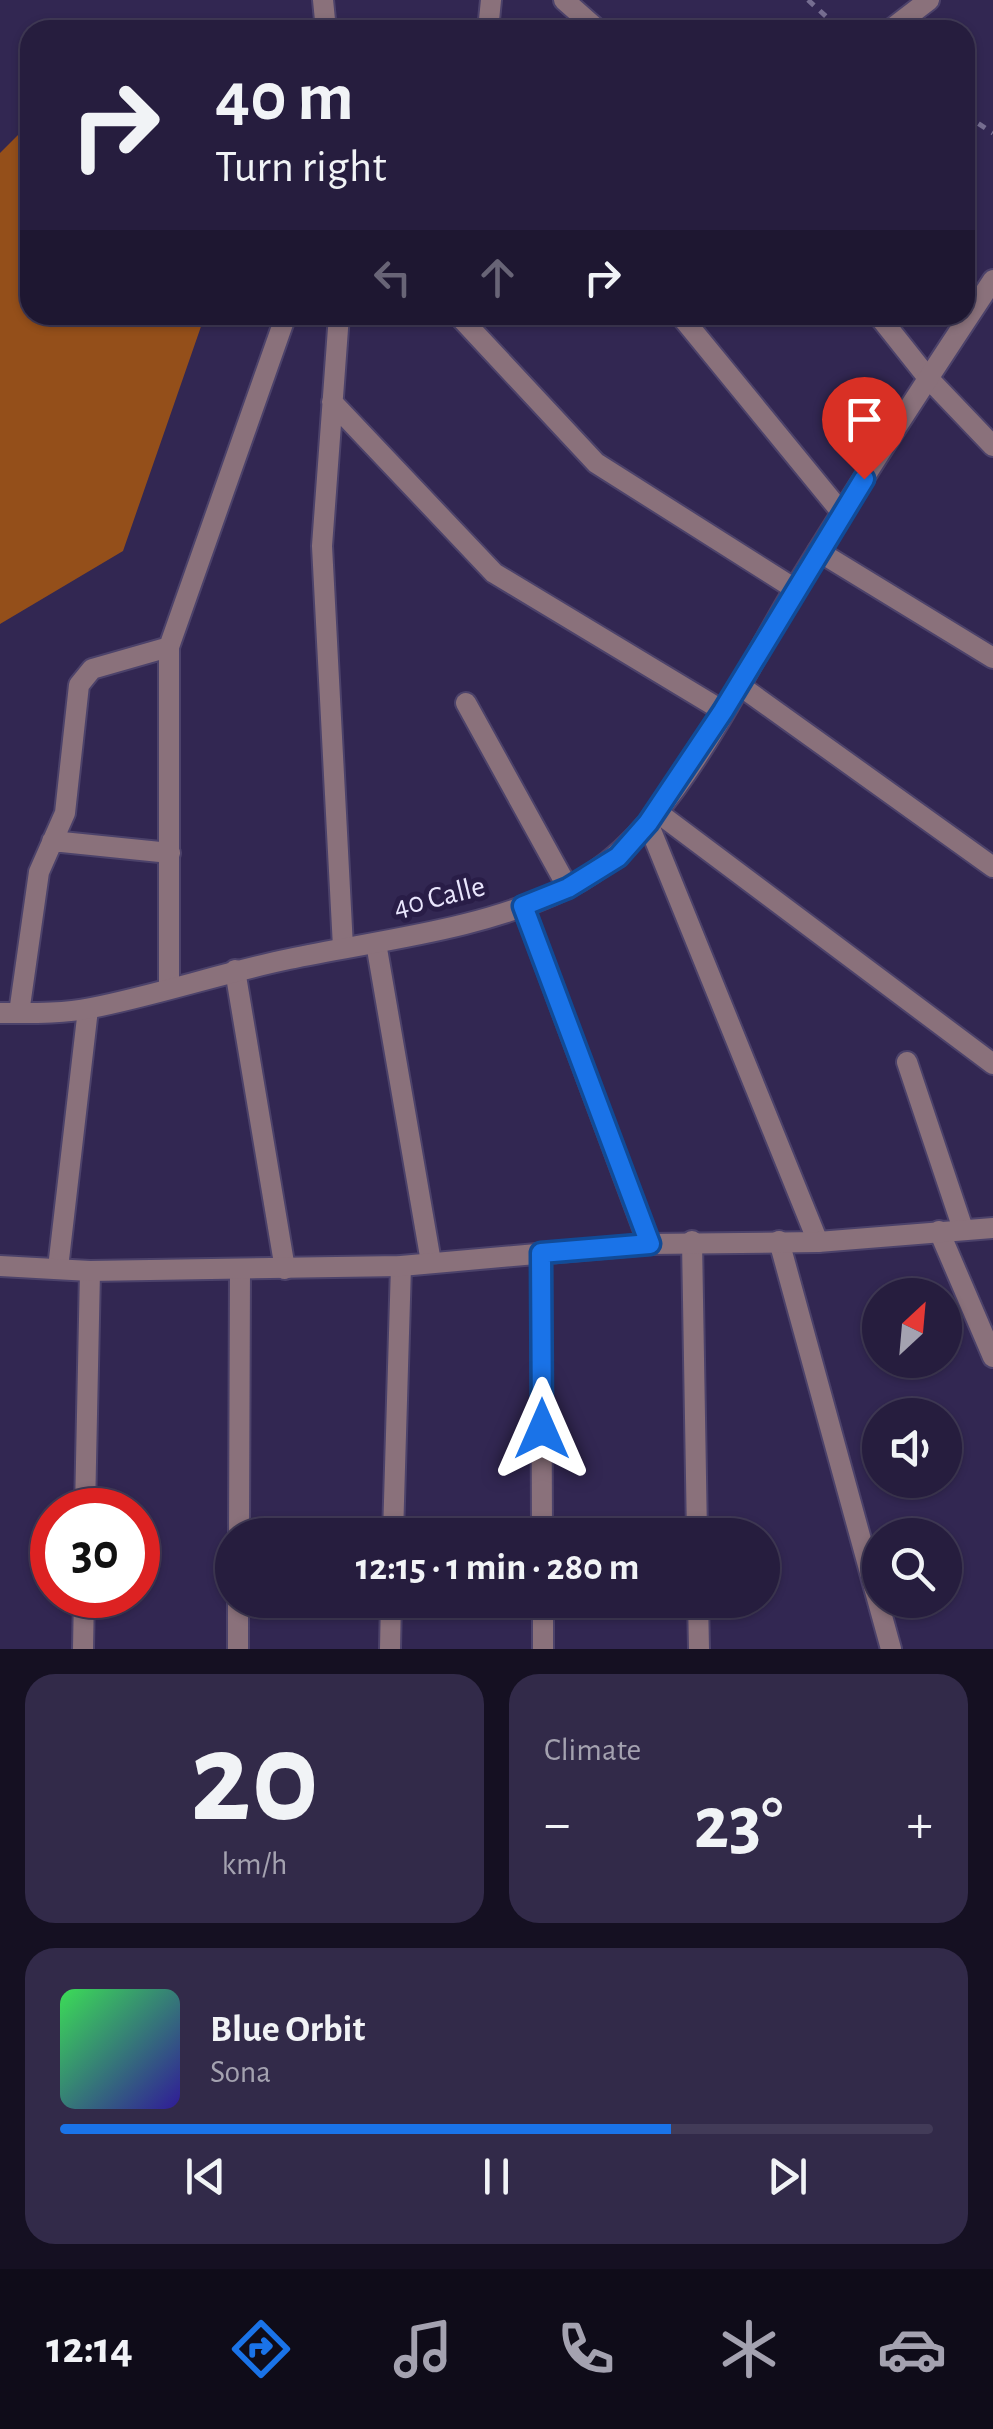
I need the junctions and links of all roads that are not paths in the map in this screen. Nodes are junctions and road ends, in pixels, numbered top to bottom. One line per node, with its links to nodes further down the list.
1 (564, 0): 3 (street)
2 (929, 0): 4 (street)
3 (587, 20)
4 (903, 20)
5 (993, 280): 6 (street, 40 Calle)
6 (975, 307)
7 (283, 325): 19 (street)
8 (337, 325): 14 (street)
9 (467, 325): 18 (street)
10 (688, 325): 16 (street)
11 (886, 325): 13 (street)
12 (963, 325): 13 (street, 40 Calle)
13 (928, 378): 15 (street); 16 (street, 40 Calle)
14 (332, 402): 23 (street); 31 (street)
15 (993, 446)
16 (842, 513): 17 (street, 40 Calle)
17 (818, 550): 18 (street, 40 Calle); 20 (street)
18 (794, 589): 21 (street, 40 Calle)
19 (170, 647): 25 (street); 26 (street)
20 (993, 658)
21 (739, 685): 23 (street, 40 Calle); 27 (street)
22 (466, 703): 28 (street)
23 (723, 711): 24 (street, 40 Calle)
24 (653, 818): 28 (street, 40 Calle); 37 (street); 43 (street)
25 (52, 841): 26 (street); 35 (street)
26 (170, 853): 33 (street)
27 (993, 867)
28 (568, 888): 29 (street, 40 Calle)
29 (523, 906): 30 (street, 40 Calle); 44 (street)
30 (376, 943): 31 (street, 40 Calle); 46 (street)
31 (343, 948): 32 (street, 40 Calle)
32 (235, 970): 33 (street, 40 Calle); 50 (street)
33 (169, 987): 34 (street, 40 Calle)
34 (88, 1009): 35 (street, 40 Calle); 49 (street)
35 (10, 1013)
36 (907, 1062): 40 (street)
37 (993, 1064)
38 (993, 1228): 40 (street)
39 (939, 1230): 40 (street); 43 (street); 53 (street)
40 (963, 1230)
41 (780, 1241): 42 (street); 43 (street); 69 (street)
42 (692, 1242): 44 (street); 58 (street)
43 (818, 1242)
44 (650, 1244): 45 (street)
45 (541, 1253): 46 (street); 57 (street)
46 (431, 1262): 48 (street)
47 (0, 1266): 49 (street)
48 (402, 1266): 50 (street); 56 (street)
49 (58, 1268): 52 (street)
50 (285, 1268): 51 (street)
51 (240, 1269): 52 (street); 55 (street)
52 (90, 1271): 54 (street)
53 (993, 1357)
54 (85, 1488)
55 (238, 1518)
56 (394, 1518)
57 (542, 1518)
58 (697, 1518)
59 (83, 1618): 64 (street)
60 (238, 1618): 65 (street)
61 (391, 1618): 66 (street)
62 (543, 1618): 67 (street)
63 (698, 1618): 68 (street)
64 (82, 1649)
65 (238, 1649)
66 (390, 1649)
67 (543, 1649)
68 (699, 1649)
69 (891, 1649)

